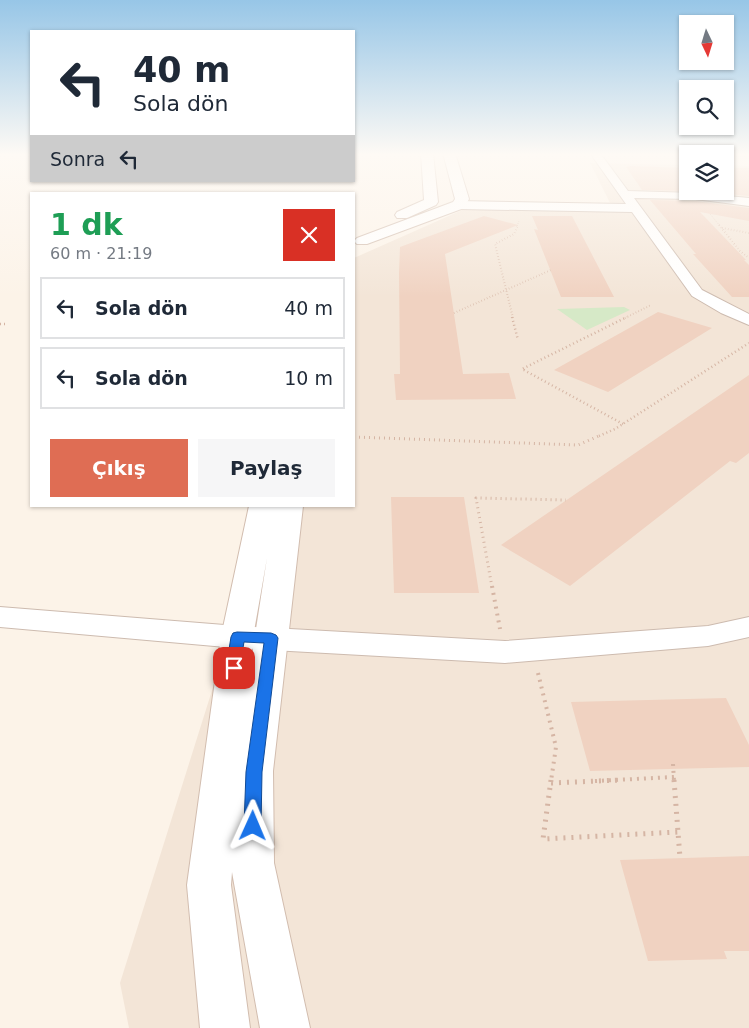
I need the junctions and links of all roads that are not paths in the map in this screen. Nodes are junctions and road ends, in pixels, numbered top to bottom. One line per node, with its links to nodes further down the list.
1 (431, 201): 6 (street)
2 (461, 201): 4 (street)
3 (629, 201): 5 (street)
4 (459, 205): 5 (street); 6 (street)
5 (634, 208): 7 (street)
6 (356, 240)
7 (749, 320)
8 (263, 507): 12 (street)
9 (289, 507): 12 (street)
10 (0, 617): 12 (street)
11 (749, 627): 12 (street)
12 (254, 638): 13 (street); 14 (street)
13 (225, 1028)
14 (285, 1028)

